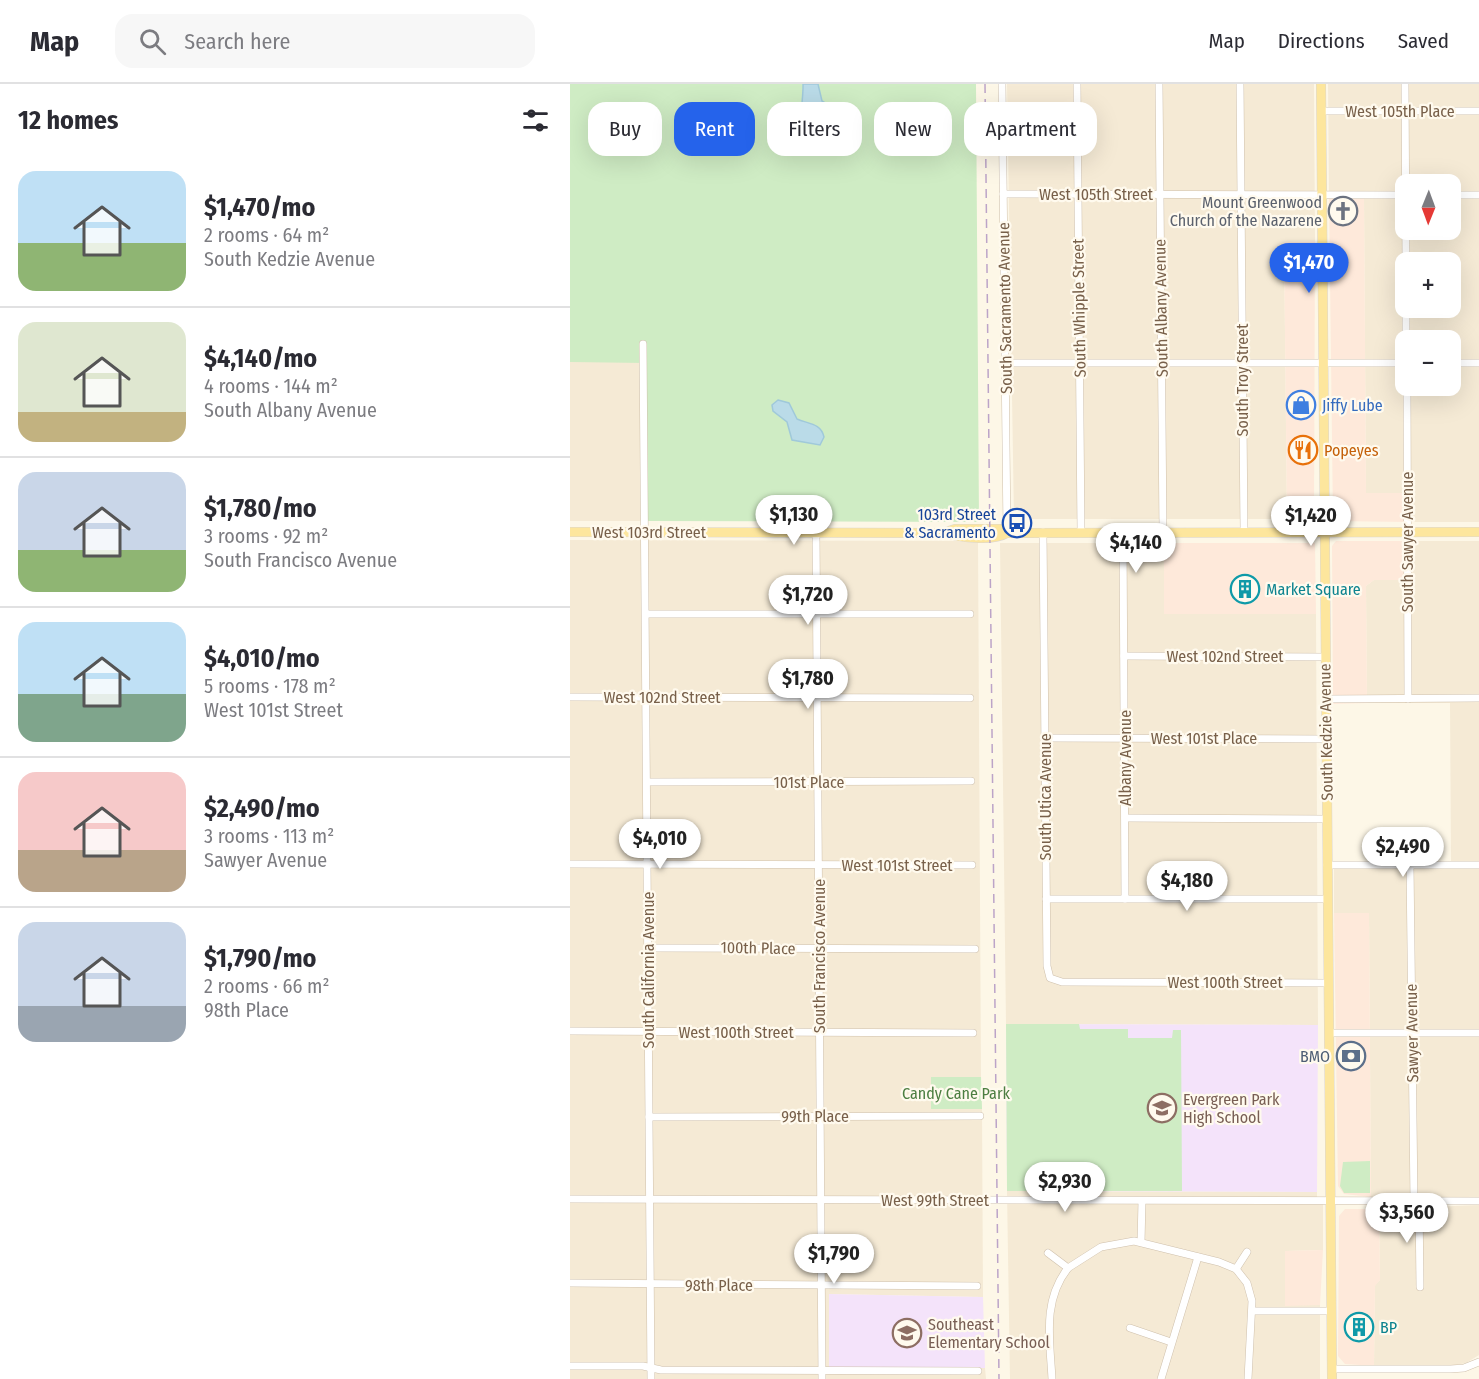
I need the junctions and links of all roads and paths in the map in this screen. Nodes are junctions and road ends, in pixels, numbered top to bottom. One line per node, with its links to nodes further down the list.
1 (1002, 84): 11 (street, South Sacramento Avenue)
2 (1077, 84): 12 (street, South Whipple Street)
3 (1159, 84): 13 (street, South Albany Avenue)
4 (1240, 84): 14 (street, South Troy Street)
5 (1321, 84): 7 (main road, South Kedzie Avenue)
6 (1405, 84): 8 (street)
7 (1321, 111): 8 (street, West 105th Place); 15 (main road, South Kedzie Avenue)
8 (1405, 111): 9 (street, West 105th Place); 10 (street)
9 (1479, 111)
10 (1405, 174)
11 (1003, 194): 12 (street, West 105th Street); 20 (street, South Sacramento Avenue)
12 (1078, 194): 13 (street, West 105th Street); 21 (street, South Whipple Street)
13 (1160, 195): 14 (street, West 105th Street); 22 (street, South Albany Avenue)
14 (1241, 195): 15 (street, West 105th Street); 23 (street, South Troy Street)
15 (1322, 195): 16 (street, West 105th Street); 24 (main road, South Kedzie Avenue)
16 (1395, 195)
17 (1461, 195): 18 (street)
18 (1479, 195)
19 (643, 344): 32 (street, South California Avenue)
20 (1005, 363): 21 (street); 40 (street, South Sacramento Avenue)
21 (1080, 363): 22 (street); 35 (street, South Whipple Street)
22 (1162, 363): 23 (street); 37 (street, South Albany Avenue)
23 (1242, 363): 24 (street); 29 (street, South Troy Street)
24 (1323, 363): 25 (street); 30 (main road, South Kedzie Avenue)
25 (1395, 363)
26 (1461, 363): 27 (street)
27 (1479, 363)
28 (1407, 396): 38 (street, South Sawyer Avenue)
29 (1244, 531): 30 (main road, West 103rd Street); 37 (main road, West 103rd Street)
30 (1324, 531): 38 (main road, West 103rd Street); 45 (main road, South Kedzie Avenue)
31 (570, 532): 32 (main road, West 103rd Street)
32 (644, 532): 33 (main road, West 103rd Street); 41 (street, South California Avenue)
33 (816, 532): 40 (main road, West 103rd Street); 42 (street, South Francisco Avenue)
34 (1043, 532): 35 (main road, West 103rd Street); 40 (main road, West 103rd Street); 53 (street, South Utica Avenue)
35 (1081, 532): 36 (main road, West 103rd Street)
36 (1123, 532): 37 (main road, West 103rd Street); 44 (street, Albany Avenue)
37 (1163, 532)
38 (1407, 532): 39 (main road, West 103rd Street); 52 (street, South Sawyer Avenue)
39 (1479, 532)
40 (1007, 533)
41 (646, 614): 42 (street); 47 (street, South California Avenue)
42 (817, 614): 43 (street); 48 (street, South Francisco Avenue)
43 (970, 614)
44 (1124, 656): 45 (street, West 102nd Street); 54 (street, Albany Avenue)
45 (1326, 657): 51 (main road, South Kedzie Avenue)
46 (570, 697): 47 (street, West 102nd Street)
47 (646, 697): 48 (street, West 102nd Street); 57 (street, South California Avenue)
48 (817, 697): 49 (street, West 102nd Street); 58 (street, South Francisco Avenue)
49 (970, 698)
50 (1479, 698): 52 (street)
51 (1326, 699): 52 (street); 55 (main road, South Kedzie Avenue)
52 (1408, 699)
53 (1045, 738): 54 (street, West 101st Place); 68 (street, South Utica Avenue)
54 (1124, 738): 55 (street, West 101st Place); 59 (street, Albany Avenue)
55 (1326, 739): 60 (main road, South Kedzie Avenue)
56 (971, 781): 58 (street, 101st Place)
57 (647, 782): 58 (street, 101st Place); 62 (street, South California Avenue)
58 (818, 782): 63 (street, South Francisco Avenue)
59 (1125, 818): 60 (street); 69 (street, Albany Avenue)
60 (1327, 819): 67 (main road, South Kedzie Avenue)
61 (570, 864): 62 (street, West 101st Street)
62 (648, 864): 63 (street, West 101st Street); 71 (street, South California Avenue)
63 (819, 865): 64 (street, West 101st Street); 72 (street, South Francisco Avenue)
64 (972, 865)
65 (1410, 865): 66 (street); 67 (street); 81 (street, Sawyer Avenue)
66 (1479, 865)
67 (1327, 866): 70 (main road, South Kedzie Avenue)
68 (1046, 899): 69 (street); 74 (street, South Utica Avenue)
69 (1125, 899): 70 (street)
70 (1328, 899): 75 (main road, South Kedzie Avenue)
71 (648, 948): 72 (street, 100th Place); 77 (street, South California Avenue)
72 (819, 949): 73 (street, 100th Place); 78 (street, South Francisco Avenue)
73 (975, 949)
74 (1050, 978): 75 (street, West 100th Street)
75 (1328, 983): 80 (main road, South Kedzie Avenue)
76 (570, 1031): 77 (street, West 100th Street)
77 (649, 1032): 78 (street, West 100th Street); 85 (street, South California Avenue)
78 (820, 1032): 79 (street, West 100th Street); 83 (street, South Francisco Avenue)
79 (973, 1033)
80 (1329, 1033): 81 (street); 92 (main road, South Kedzie Avenue)
81 (1412, 1033): 82 (street); 90 (street, Sawyer Avenue)
82 (1479, 1033)
83 (820, 1116): 84 (street, 99th Place); 85 (street, 99th Place); 88 (street, South Francisco Avenue)
84 (980, 1116)
85 (650, 1117): 87 (street, South California Avenue)
86 (570, 1199): 87 (street, West 99th Street)
87 (650, 1200): 88 (street, West 99th Street); 100 (street, South California Avenue)
88 (821, 1200): 89 (street, West 99th Street); 101 (street, South Francisco Avenue)
89 (1142, 1201): 92 (street, West 99th Street); 93 (street)
90 (1416, 1201): 91 (street, West 99th Street); 92 (street, West 99th Street); 103 (street, Sawyer Avenue)
91 (1479, 1201)
92 (1330, 1202): 105 (main road, South Kedzie Avenue)
93 (1141, 1242): 96 (street); 97 (street)
94 (1247, 1252): 98 (street)
95 (1048, 1253): 97 (street)
96 (1198, 1257): 98 (street); 107 (street)
97 (1068, 1268): 115 (street)
98 (1236, 1269): 104 (street)
99 (570, 1283): 100 (street, 98th Place)
100 (651, 1284): 101 (street, 98th Place); 110 (street, South California Avenue)
101 (822, 1286): 102 (street, 98th Place); 113 (street, South Francisco Avenue)
102 (976, 1286)
103 (1420, 1287)
104 (1252, 1311): 105 (street); 117 (street)
105 (1331, 1311): 112 (main road, South Kedzie Avenue)
106 (1130, 1328): 107 (street)
107 (1171, 1342): 116 (street)
108 (1479, 1362): 112 (street)
109 (570, 1366): 110 (street)
110 (651, 1368): 113 (street); 114 (street, South California Avenue)
111 (978, 1371): 113 (street)
112 (1332, 1374)
113 (822, 1375)
114 (651, 1379)
115 (1052, 1379)
116 (1161, 1379)
117 (1248, 1379)

